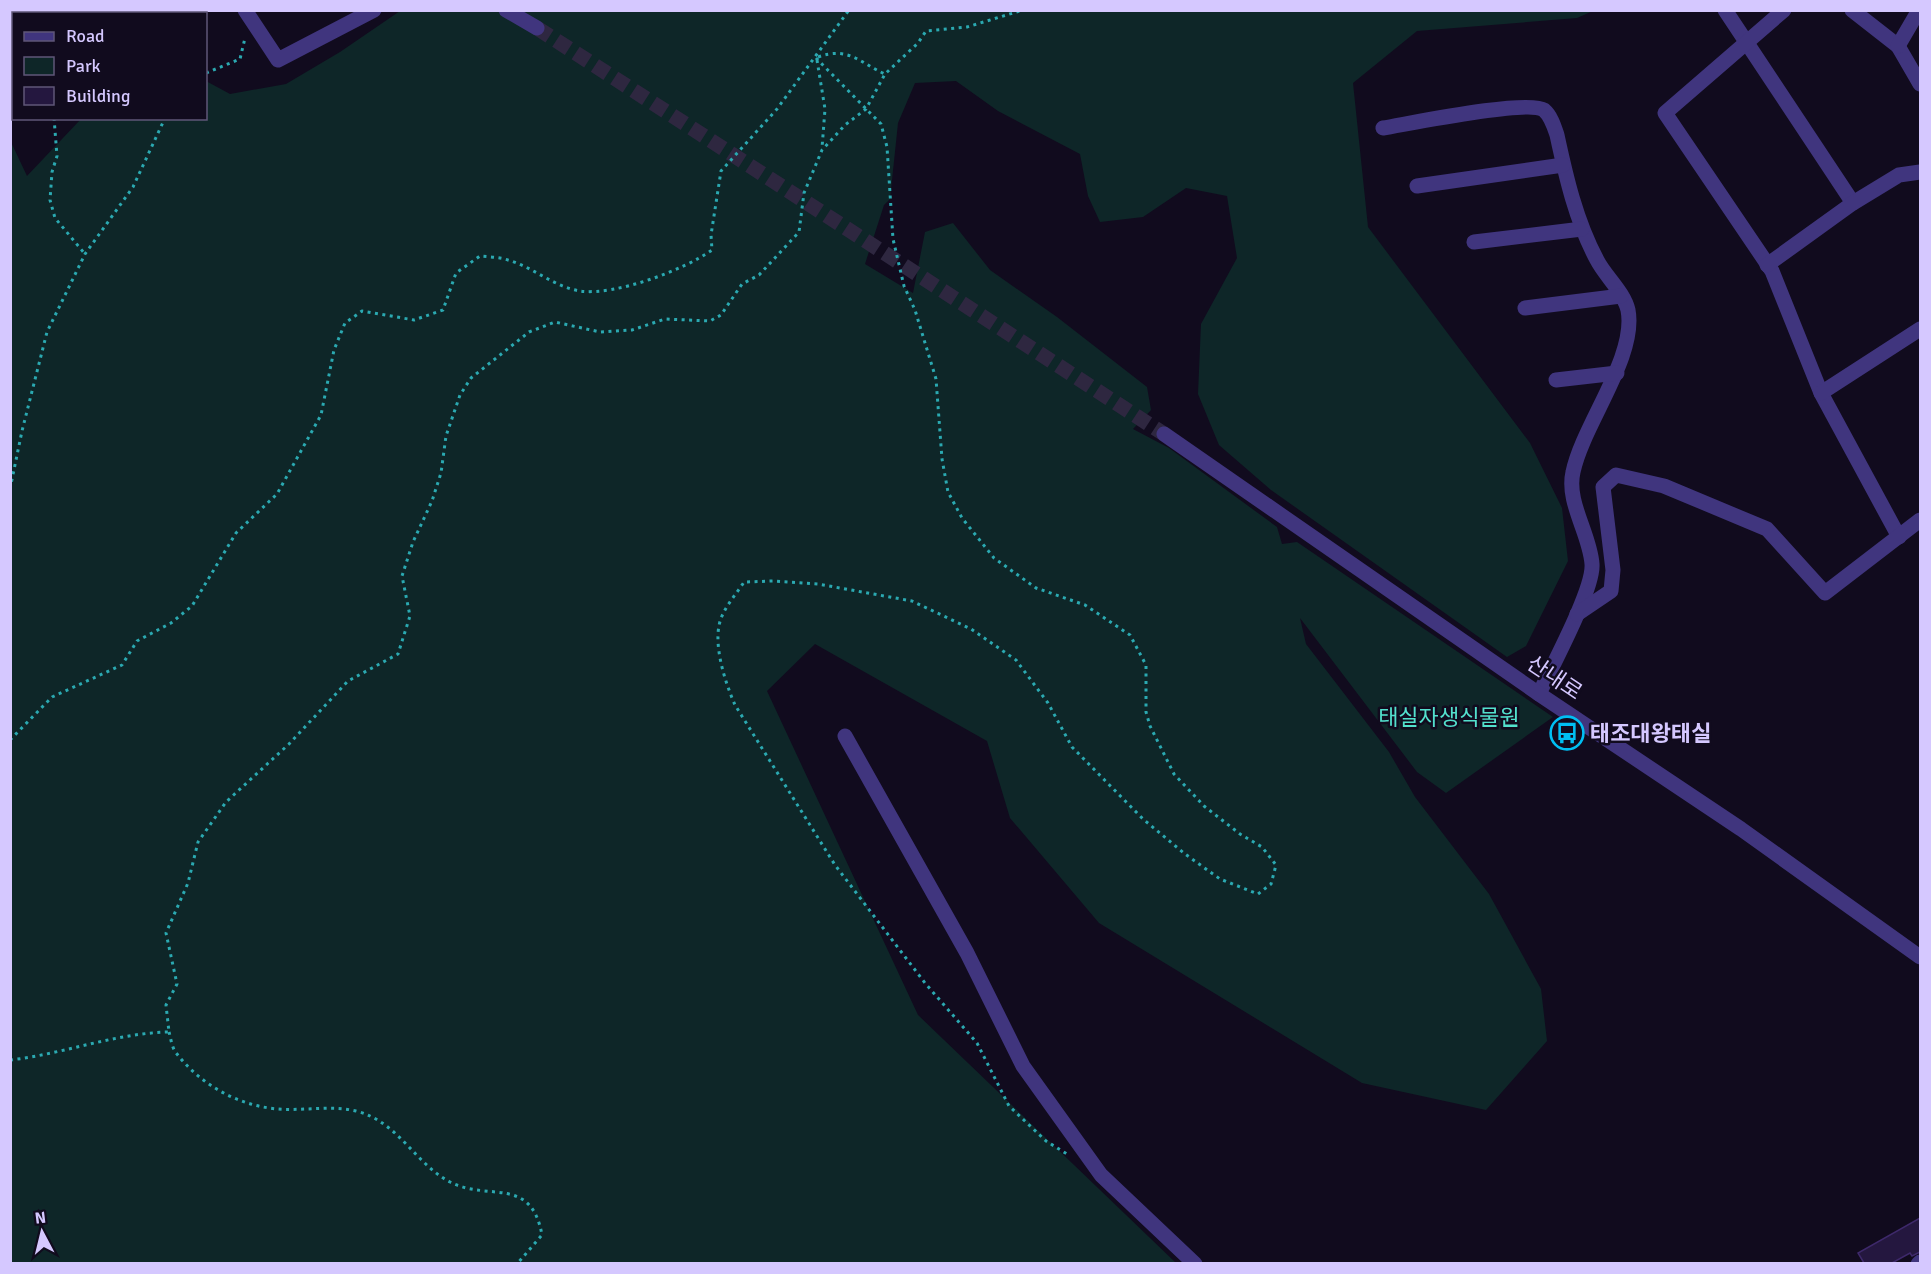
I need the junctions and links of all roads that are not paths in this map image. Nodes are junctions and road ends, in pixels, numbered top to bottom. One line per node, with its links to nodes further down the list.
1 (374, 10): 7 (street)
2 (506, 10): 8 (street)
3 (1725, 10): 9 (street)
4 (1784, 10): 9 (street)
5 (1852, 10): 10 (street)
6 (1919, 10): 10 (street)
7 (253, 12)
8 (537, 28)
9 (1748, 42): 16 (street); 19 (street)
10 (1898, 46): 11 (street)
11 (1920, 84)
12 (1383, 128): 13 (street)
13 (1563, 165): 15 (street); 17 (street)
14 (1920, 172): 16 (street)
15 (1417, 186)
16 (1853, 203): 19 (street)
17 (1582, 229): 18 (street); 20 (street)
18 (1474, 242)
19 (1767, 265): 25 (street)
20 (1621, 296): 21 (street); 23 (street)
21 (1525, 308)
22 (1920, 329): 25 (street)
23 (1617, 373): 24 (street); 29 (street)
24 (1556, 380)
25 (1821, 393): 28 (street)
26 (1164, 434): 30 (street, 산내로)
27 (1920, 520): 28 (street)
28 (1899, 537): 29 (street)
29 (1576, 614): 30 (street)
30 (1539, 694): 32 (street, 산내로)
31 (845, 736): 33 (street)
32 (1920, 957)
33 (1195, 1263)

